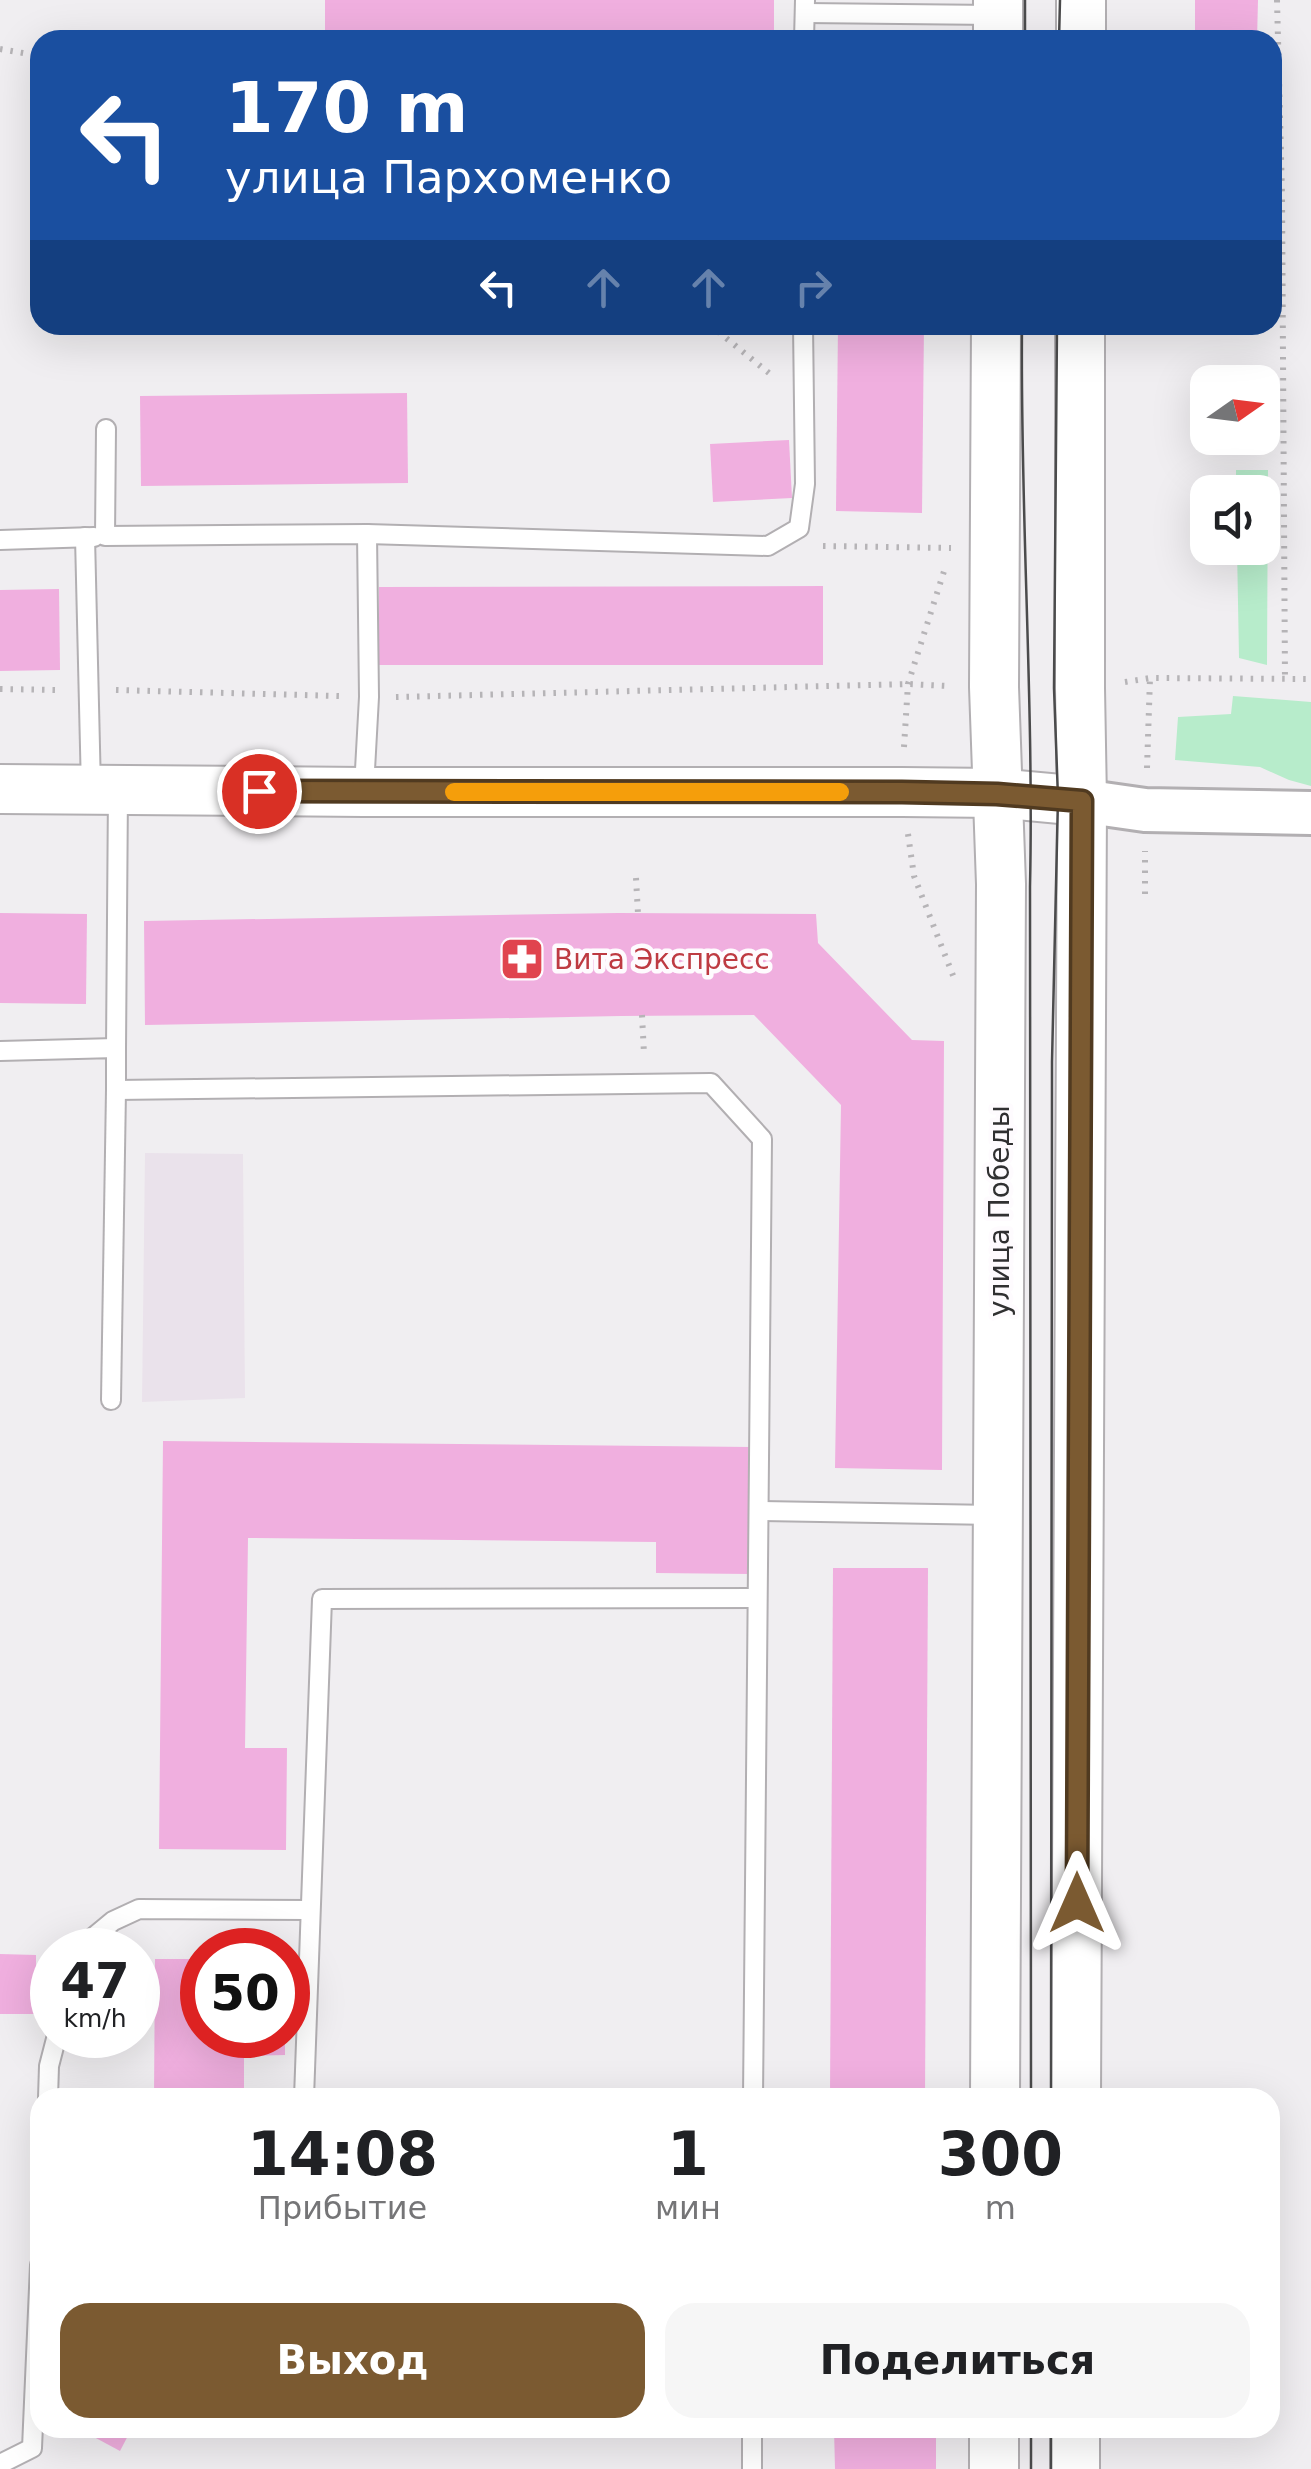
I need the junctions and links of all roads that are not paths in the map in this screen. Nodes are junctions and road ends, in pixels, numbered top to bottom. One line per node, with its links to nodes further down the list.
1 (1081, 0): 4 (main road)
2 (805, 7): 3 (lane)
3 (998, 18)
4 (1081, 30)
5 (803, 335): 9 (lane)
6 (996, 335): 16 (main road, улица Победы)
7 (1080, 335): 17 (main road)
8 (106, 429): 10 (lane)
9 (367, 534): 10 (lane); 15 (lane)
10 (104, 536): 11 (lane)
11 (84, 537): 12 (lane); 14 (lane)
12 (0, 540)
13 (0, 789): 14 (main road)
14 (104, 789): 15 (main road); 19 (lane)
15 (364, 792): 16 (main road)
16 (997, 794): 17 (main road); 24 (main road, улица Победы)
17 (1082, 801): 18 (street); 33 (main road)
18 (1311, 813)
19 (116, 1048): 20 (lane); 21 (lane)
20 (0, 1051)
21 (116, 1090): 22 (lane); 23 (lane)
22 (111, 1400)
23 (760, 1511): 24 (lane); 25 (lane)
24 (998, 1516): 32 (main road, улица Победы)
25 (757, 1598): 26 (lane); 31 (lane)
26 (309, 1910): 27 (lane); 30 (lane)
27 (105, 1928)
28 (51, 2058): 29 (lane)
29 (48, 2088)
30 (304, 2088)
31 (752, 2088)
32 (995, 2088)
33 (1076, 2088)
34 (32, 2438): 38 (lane)
35 (752, 2438): 39 (lane)
36 (994, 2438): 40 (main road)
37 (1075, 2438): 41 (main road)
38 (0, 2464)
39 (752, 2469)
40 (994, 2469)
41 (1075, 2469)

